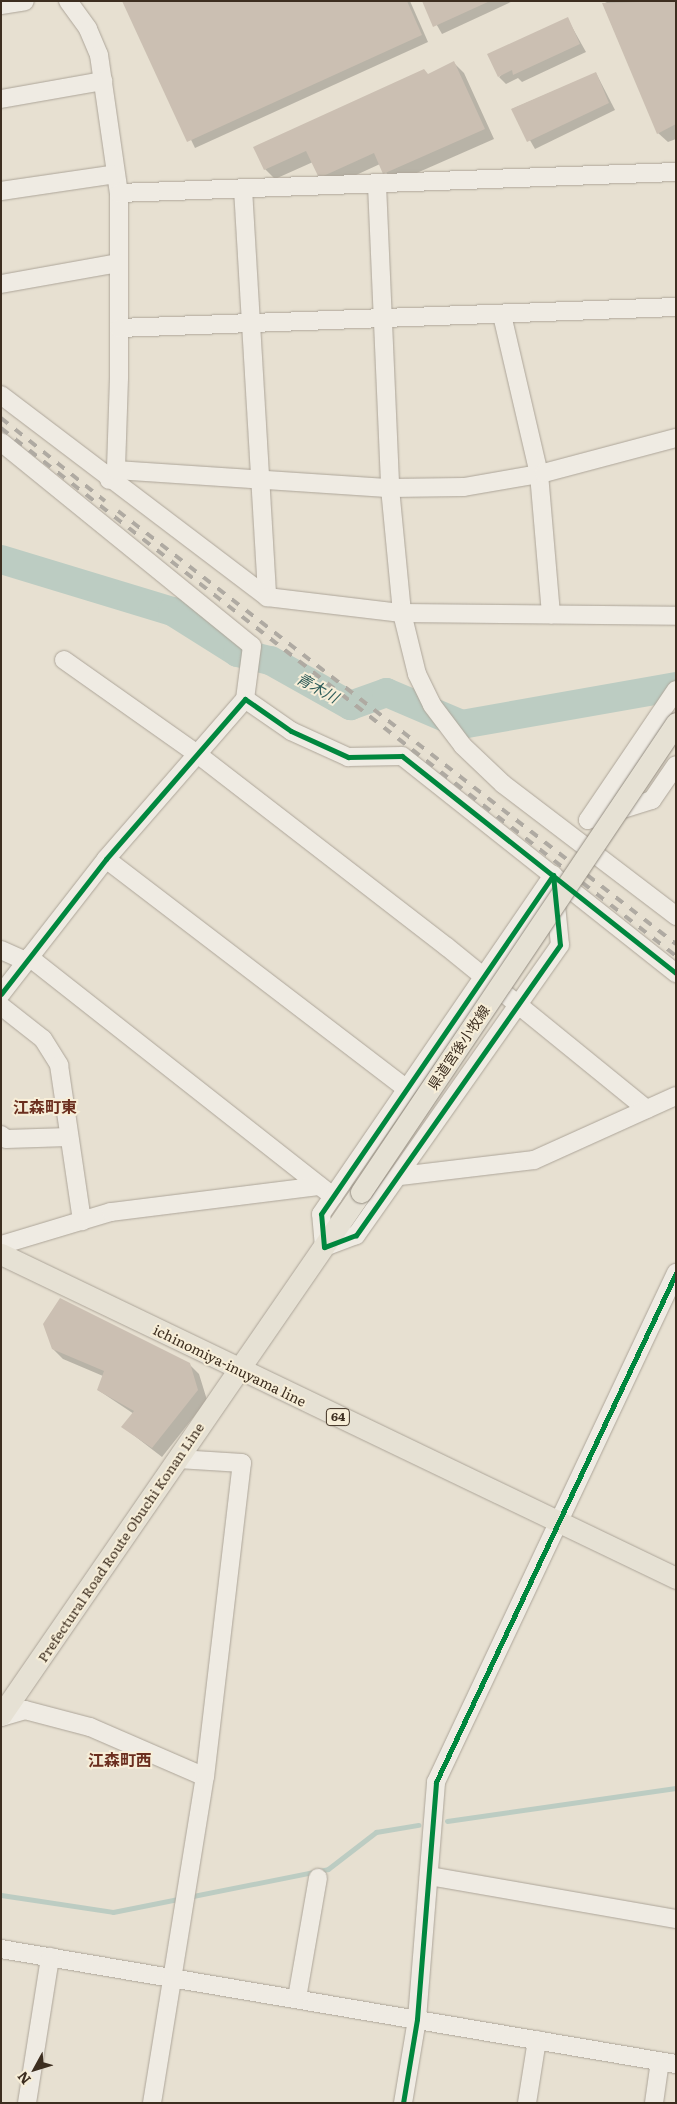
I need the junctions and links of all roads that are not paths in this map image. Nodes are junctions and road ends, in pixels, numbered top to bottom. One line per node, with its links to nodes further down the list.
1 (26, 1): 3 (street)
2 (68, 1): 4 (street)
3 (1, 5)
4 (103, 82): 5 (street); 7 (street)
5 (1, 99)
6 (676, 172): 8 (street)
7 (116, 174): 10 (street); 11 (street)
8 (377, 185): 9 (street); 16 (street)
9 (243, 189): 11 (street); 17 (street)
10 (1, 191)
11 (119, 193): 12 (street)
12 (119, 263): 13 (street); 18 (street)
13 (1, 284)
14 (676, 306): 15 (street)
15 (502, 315): 16 (street); 22 (street)
16 (383, 321): 17 (street); 25 (street)
17 (252, 324): 18 (street); 24 (street)
18 (119, 328): 23 (street)
19 (1, 395): 23 (street)
20 (676, 438): 22 (street)
21 (1, 442): 32 (street)
22 (539, 474): 25 (street); 28 (street)
23 (112, 475): 24 (street); 26 (street)
24 (261, 479): 25 (street); 26 (street)
25 (390, 488): 27 (street)
26 (267, 597): 27 (street)
27 (402, 613): 28 (street); 37 (street)
28 (551, 614): 29 (street)
29 (676, 616)
30 (64, 660): 34 (street)
31 (672, 696): 36 (street)
32 (245, 699): 34 (street); 39 (street)
33 (676, 723): 57 (main road, 県道宮後小牧線, bridge)
34 (196, 753): 38 (street); 44 (street)
35 (676, 765): 36 (street)
36 (588, 820): 37 (street)
37 (576, 837): 40 (street)
38 (106, 859): 42 (street); 48 (street)
39 (553, 875): 43 (street); 44 (street); 46 (street)
40 (676, 916)
41 (1, 950): 42 (street)
42 (27, 959): 45 (street); 54 (street)
43 (676, 973)
44 (482, 976): 46 (street); 48 (street)
45 (1, 994)
46 (517, 1005): 50 (street); 53 (street)
47 (1, 1006): 52 (street)
48 (406, 1088): 54 (street)
49 (676, 1096): 50 (street)
50 (646, 1109): 53 (street)
51 (1, 1135): 52 (street)
52 (69, 1137): 55 (street)
53 (400, 1176): 57 (street)
54 (326, 1191): 55 (street); 57 (street)
55 (82, 1221): 56 (street)
56 (1, 1245)
57 (324, 1247): 60 (main road, 県道宮後小牧線)
58 (1, 1254): 60 (main road, ichinomiya-inuyama line / 64)
59 (675, 1275): 62 (street)
60 (237, 1368): 61 (main road, Prefectural Road Route Obuchi Konan Line); 62 (main road, ichinomiya-inuyama line / 64)
61 (178, 1459): 64 (main road, Prefectural Road Route Obuchi Konan Line); 65 (street)
62 (557, 1522): 63 (main road, ichinomiya-inuyama line / 64); 66 (street)
63 (676, 1578)
64 (1, 1716): 65 (street)
65 (205, 1778): 71 (street)
66 (428, 1876): 68 (street); 73 (street)
67 (318, 1878): 72 (street)
68 (676, 1919)
69 (1, 1949): 70 (street)
70 (50, 1957): 71 (street); 76 (street)
71 (174, 1977): 72 (street); 77 (street)
72 (297, 1998): 73 (street)
73 (417, 2019): 74 (street); 78 (street)
74 (537, 2040): 75 (street); 79 (street)
75 (668, 2063): 80 (street)
76 (26, 2103)
77 (152, 2103)
78 (403, 2103)
79 (527, 2103)
80 (654, 2103)

